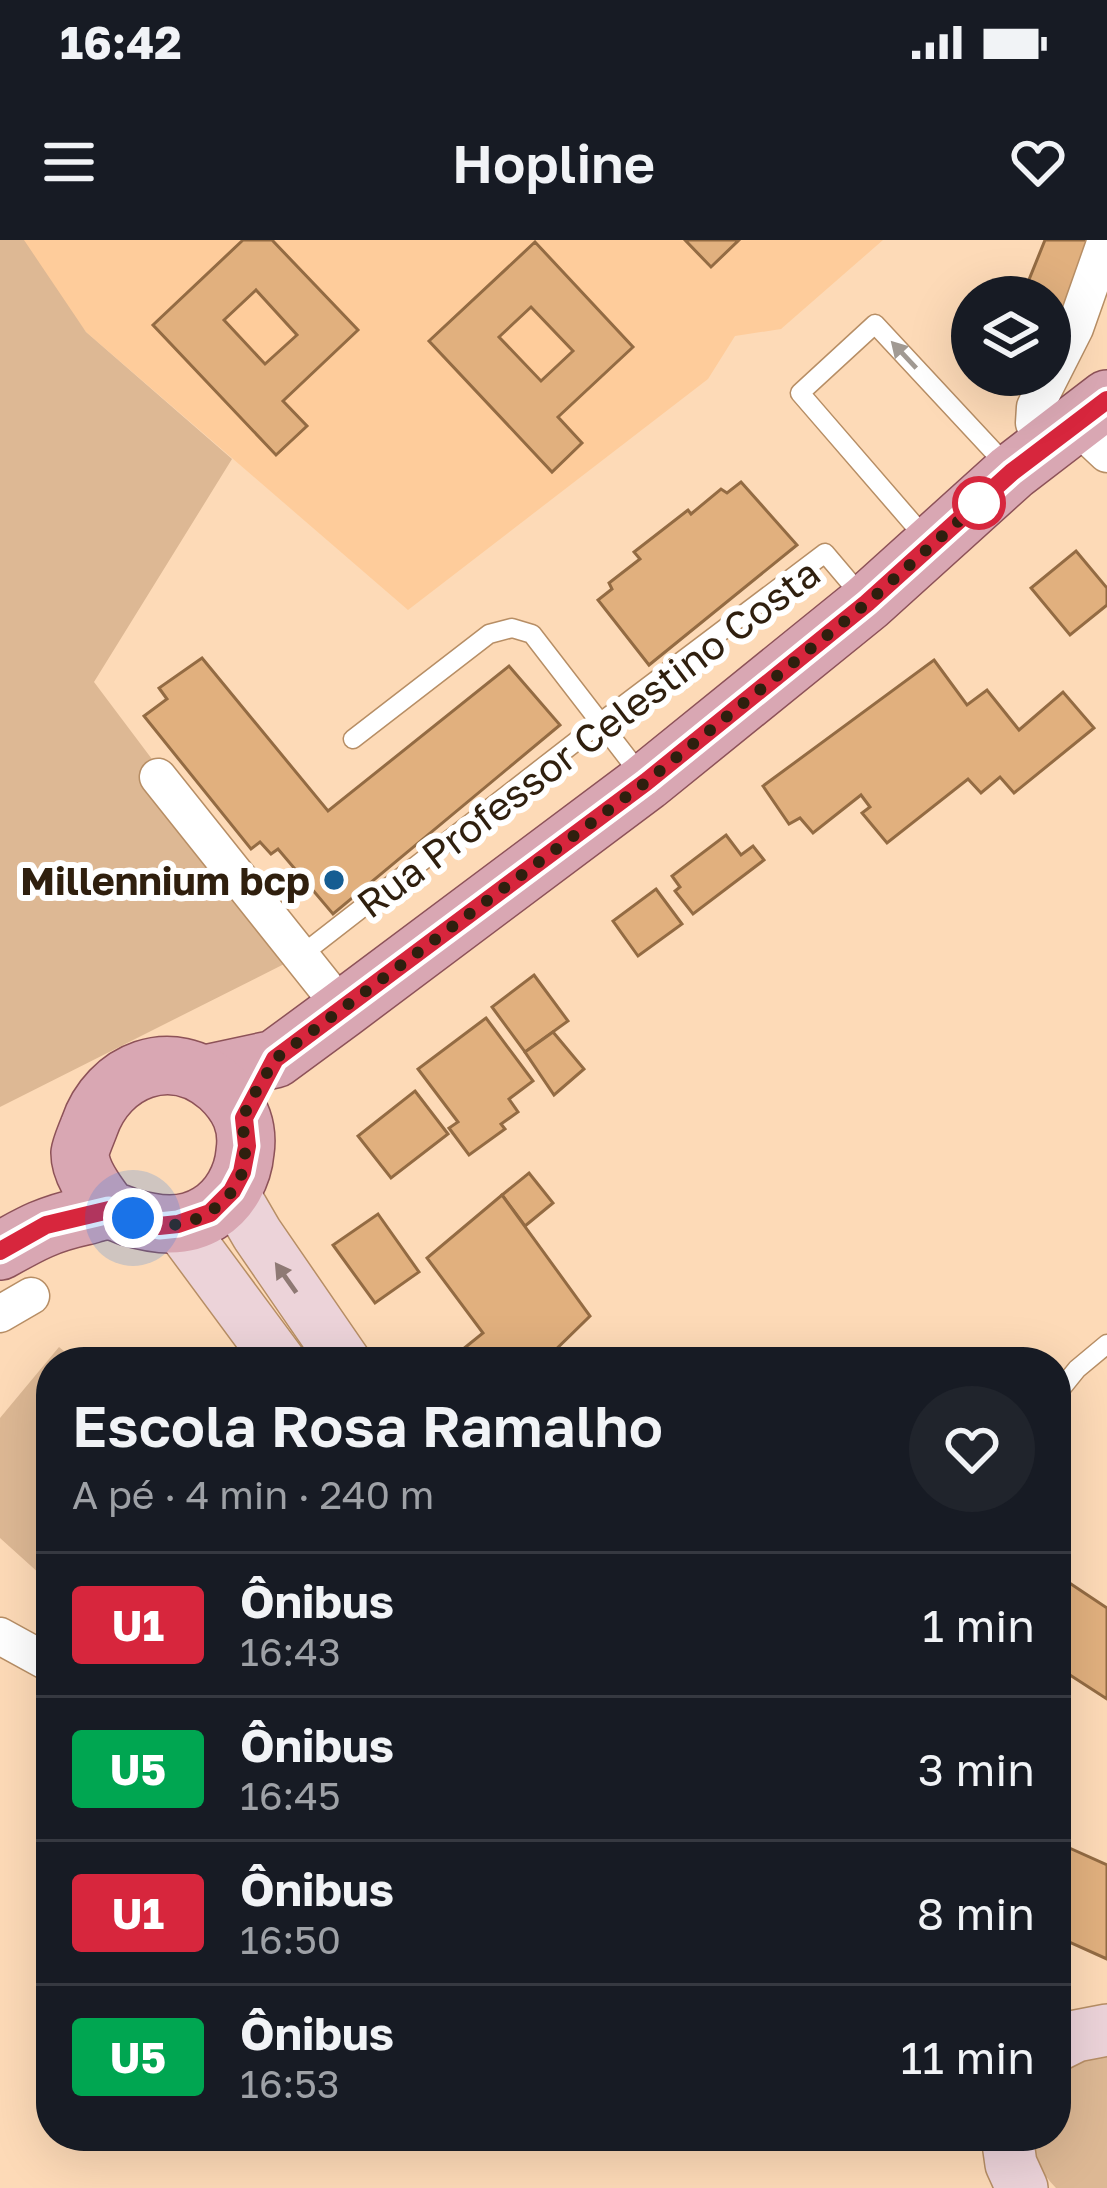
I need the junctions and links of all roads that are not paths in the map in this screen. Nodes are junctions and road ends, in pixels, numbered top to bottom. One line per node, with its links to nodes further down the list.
1 (1106, 240): 2 (street)
2 (1069, 440): 3 (main road, Rua Professor Celestino Costa); 3 (lane, one-way to 3)
3 (933, 546): 4 (main road, Rua Professor Celestino Costa)
4 (867, 603): 5 (lane, Rua Professor Celestino Costa); 8 (main road, Rua Professor Celestino Costa)
5 (601, 722): 6 (lane); 8 (lane); 9 (lane, Rua Professor Celestino Costa)
6 (353, 739)
7 (158, 777): 9 (street)
8 (646, 782): 10 (main road, Rua Professor Celestino Costa)
9 (300, 956): 10 (street)
10 (343, 1009): 11 (main road, Rua Professor Celestino Costa)
11 (275, 1059): 12 (main road, Rua Professor Celestino Costa); 13 (main road)
12 (205, 1074): 13 (main road); 14 (main road)
13 (244, 1118): 15 (main road)
14 (80, 1153): 16 (main road); 17 (main road)
15 (232, 1191): 18 (main road); 22 (main road, one-way to 15)
16 (109, 1210): 18 (main road); 19 (main road)
17 (0, 1215)
18 (178, 1224): 21 (main road)
19 (10, 1287)
20 (1107, 1345): 23 (lane)
21 (269, 1347)
22 (335, 1347)
23 (1071, 1376)
24 (0, 1636): 25 (street)
25 (36, 1656)
26 (1107, 2030): 27 (main road)
27 (1071, 2038)
28 (1009, 2151): 29 (main road)
29 (1022, 2188)

